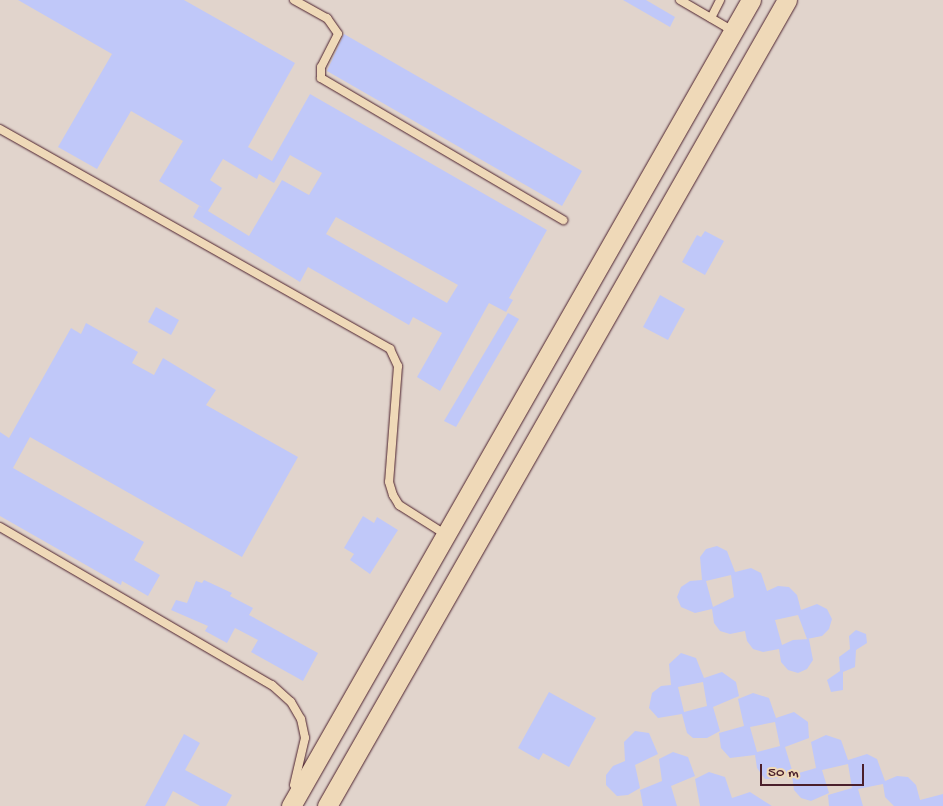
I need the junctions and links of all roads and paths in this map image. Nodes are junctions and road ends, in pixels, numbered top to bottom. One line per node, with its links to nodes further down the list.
1 (294, 0): 9 (lane)
2 (680, 0): 6 (lane)
3 (720, 0): 6 (lane)
4 (751, 0): 7 (street)
5 (787, 0): 14 (street)
6 (711, 18): 7 (lane)
7 (733, 31): 11 (street)
8 (0, 129): 11 (lane)
9 (563, 220)
10 (0, 527): 12 (lane)
11 (446, 534): 13 (street)
12 (285, 806)
13 (291, 806)
14 (327, 806)

